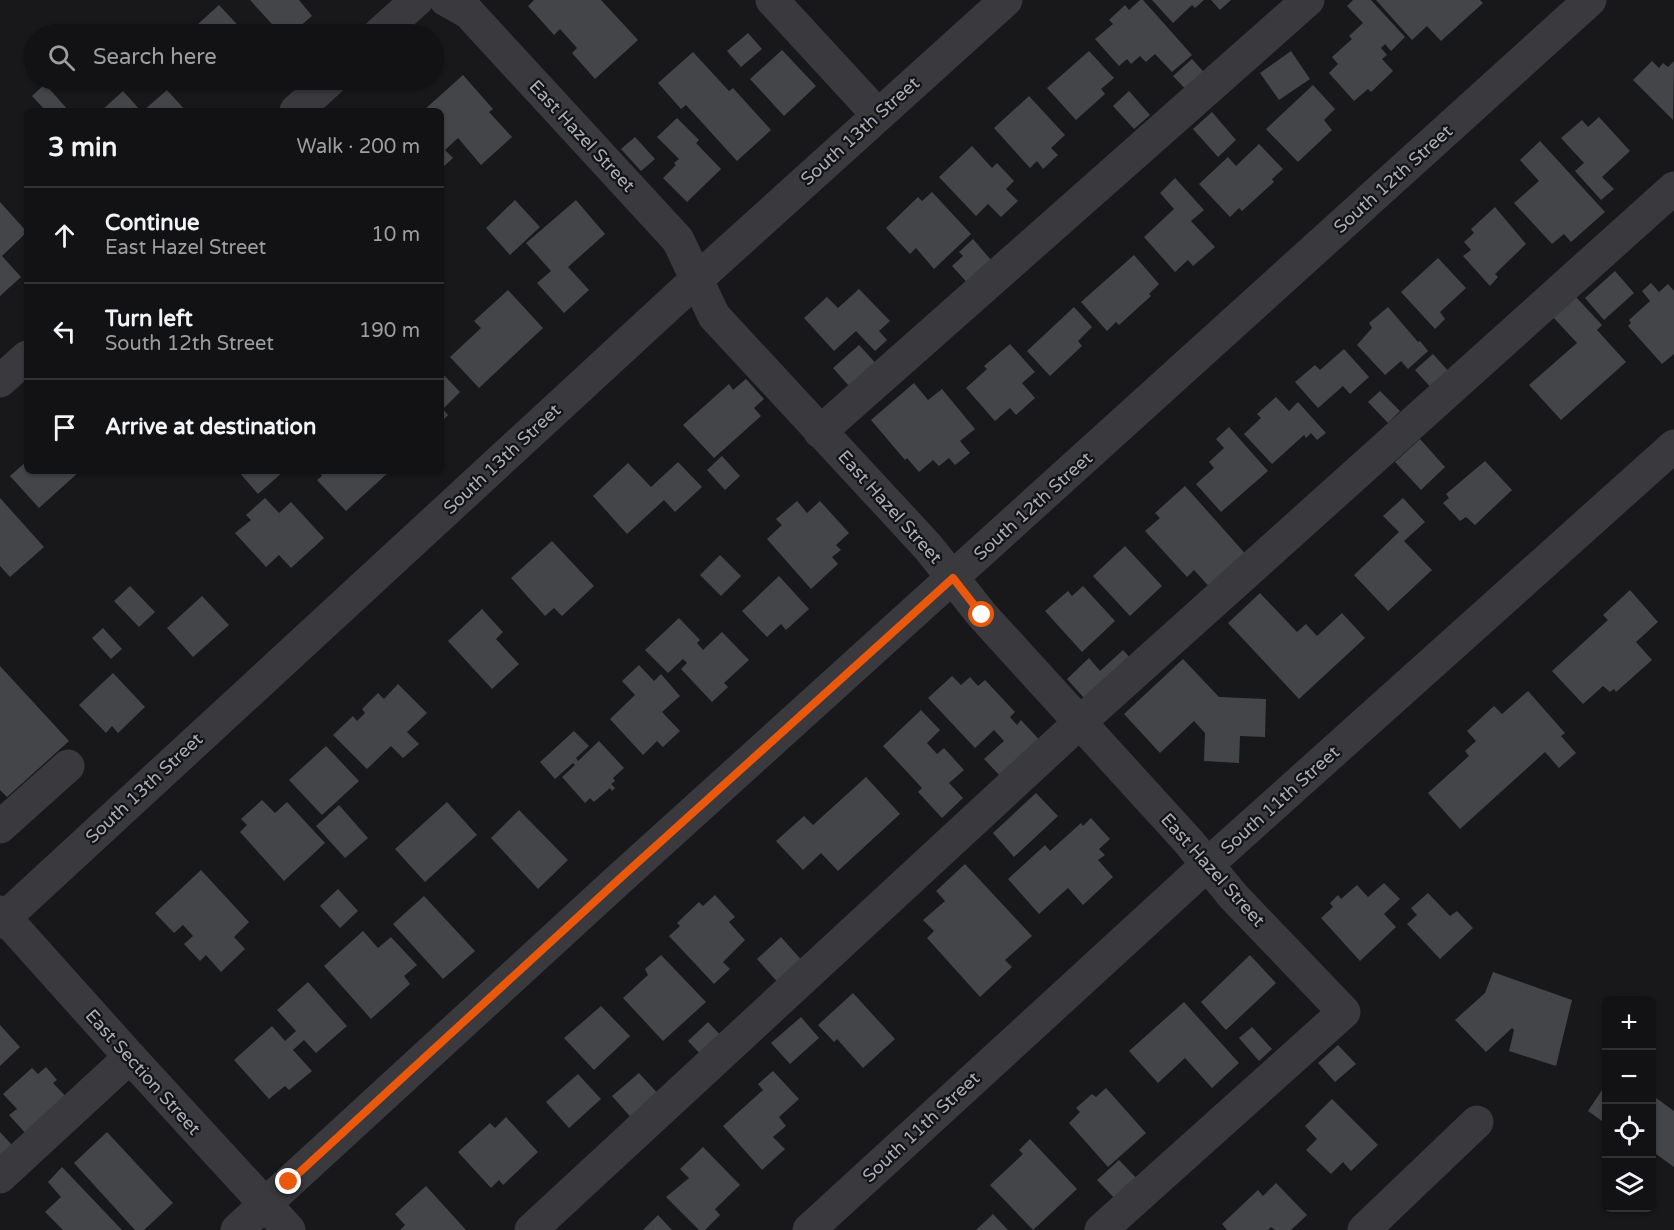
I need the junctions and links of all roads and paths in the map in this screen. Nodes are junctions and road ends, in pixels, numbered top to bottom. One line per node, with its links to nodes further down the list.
1 (417, 0): 7 (street)
2 (446, 0): 12 (street, East Hazel Street)
3 (772, 0): 10 (street)
4 (1006, 0): 10 (street, South 13th Street)
5 (1308, 0): 15 (street)
6 (1590, 0): 17 (street, South 12th Street)
7 (390, 24)
8 (319, 90): 9 (street)
9 (299, 108)
10 (878, 115): 12 (street, South 13th Street)
11 (1674, 188): 18 (street)
12 (697, 281): 15 (street, East Hazel Street); 22 (street, South 13th Street)
13 (24, 360): 14 (street)
14 (0, 381)
15 (820, 432): 17 (street, East Hazel Street)
16 (1674, 446): 21 (street, South 11th Street)
17 (953, 578): 18 (street, East Hazel Street); 26 (street, South 12th Street)
18 (1079, 723): 21 (street, East Hazel Street); 29 (street)
19 (68, 766): 20 (street)
20 (0, 827)
21 (1208, 864): 30 (street, South 11th Street); 31 (street, East Hazel Street)
22 (2, 917): 23 (street, East Section Street)
23 (130, 1057): 25 (street); 26 (street, East Section Street)
24 (1477, 1122): 32 (street)
25 (0, 1178)
26 (265, 1205): 27 (street, South 12th Street); 28 (street, East Section Street)
27 (237, 1230)
28 (289, 1230)
29 (531, 1230)
30 (809, 1230)
31 (1101, 1230)
32 (1364, 1230)

